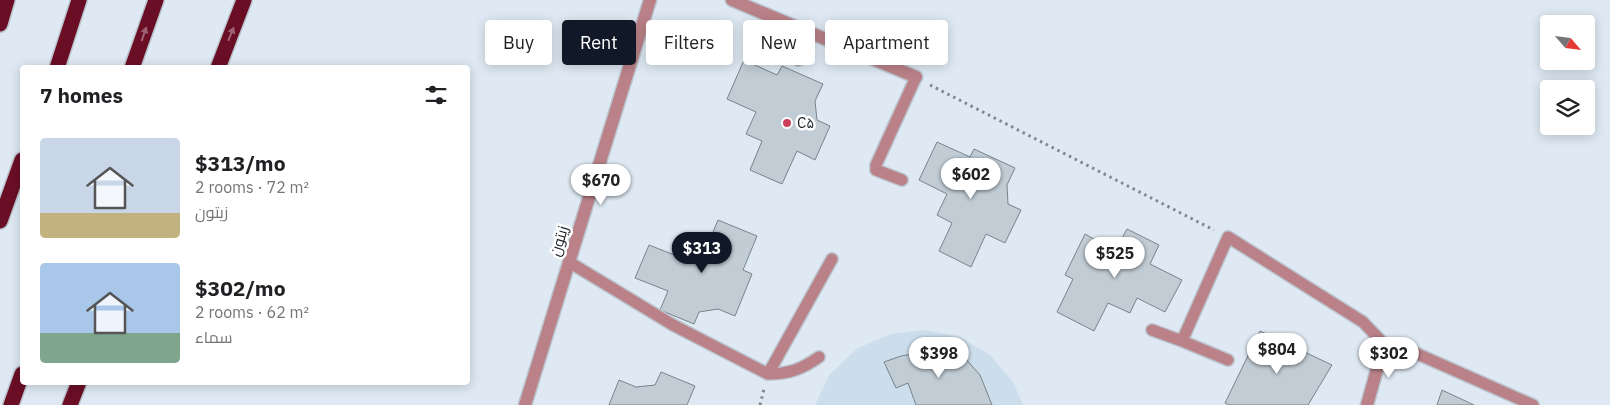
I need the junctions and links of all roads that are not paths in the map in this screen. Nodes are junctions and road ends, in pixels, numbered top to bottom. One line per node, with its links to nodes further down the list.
1 (7, 0): 9 (highway)
2 (69, 0): 11 (highway)
3 (79, 0): 12 (highway)
4 (156, 0): 13 (highway, one-way to 4)
5 (244, 0): 14 (highway, one-way to 5)
6 (650, 0): 20 (street, زیتون)
7 (732, 0): 8 (street)
8 (778, 20)
9 (0, 24)
10 (815, 36): 15 (street)
11 (58, 65)
12 (58, 65)
13 (133, 65)
14 (219, 65)
15 (916, 78): 17 (lane)
16 (20, 166): 18 (highway)
17 (902, 180)
18 (0, 221)
19 (832, 259): 26 (lane)
20 (569, 262): 26 (lane); 31 (street, زیتون)
21 (1152, 330): 22 (lane)
22 (1182, 341): 23 (lane); 25 (lane)
23 (1384, 344): 32 (street); 33 (lane)
24 (819, 357): 26 (lane)
25 (1228, 360)
26 (768, 374)
27 (20, 380): 29 (highway)
28 (78, 385): 30 (highway)
29 (11, 405)
30 (70, 405)
31 (525, 405)
32 (1366, 405)
33 (1533, 405)

